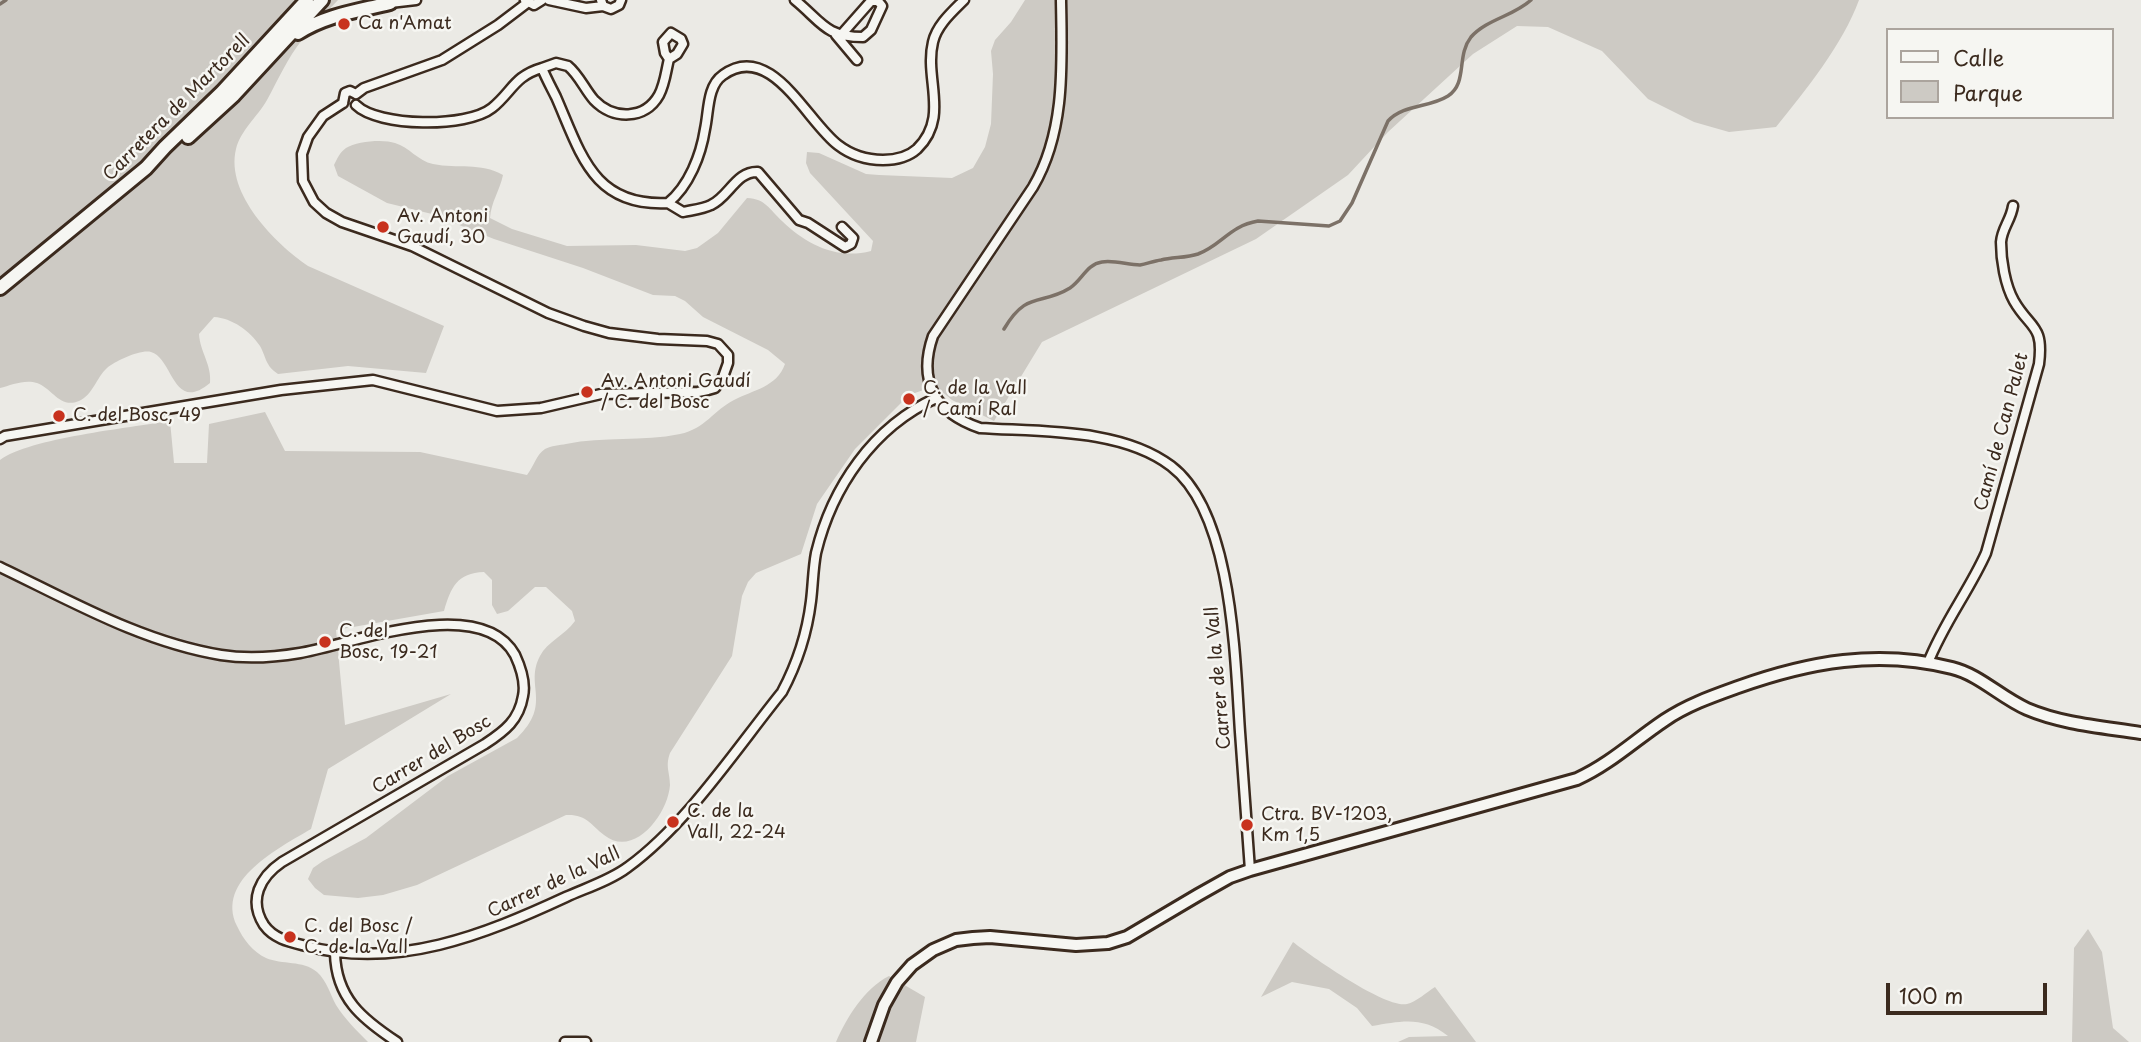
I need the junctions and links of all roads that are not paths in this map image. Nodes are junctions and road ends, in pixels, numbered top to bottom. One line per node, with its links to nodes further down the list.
1 (322, 0): 17 (main road)
2 (334, 0): 15 (main road)
3 (364, 0): 15 (main road)
4 (416, 0): 12 (street)
5 (542, 0): 13 (street)
6 (549, 0): 14 (street)
7 (621, 0): 14 (street)
8 (795, 0): 16 (street)
9 (964, 0): 25 (street)
10 (1061, 0): 29 (street)
11 (306, 1): 24 (main road, Carretera de Martorell)
12 (386, 1): 15 (main road)
13 (526, 1): 21 (street)
14 (602, 3)
15 (352, 13): 17 (main road)
16 (839, 35): 16 (street); 19 (street)
17 (285, 41): 24 (main road)
18 (669, 59): 20 (street)
19 (857, 60)
20 (542, 68): 23 (street); 25 (street)
21 (356, 93): 22 (street); 23 (street)
22 (343, 103): 23 (street); 30 (street)
23 (356, 105)
24 (146, 168): 28 (main road, Carretera de Martorell)
25 (668, 203): 27 (street)
26 (2013, 206): 32 (street, Camí de Can Palet)
27 (842, 227)
28 (0, 288)
29 (936, 398): 34 (street, Carrer de la Vall); 35 (street, Carrer de la Vall)
30 (0, 439)
31 (0, 567): 35 (street, Carrer del Bosc)
32 (1928, 663): 33 (street); 34 (street)
33 (2141, 733)
34 (1250, 870): 39 (street)
35 (335, 953): 36 (street)
36 (397, 1042)
37 (565, 1042): 38 (street)
38 (586, 1042)
39 (871, 1042)

